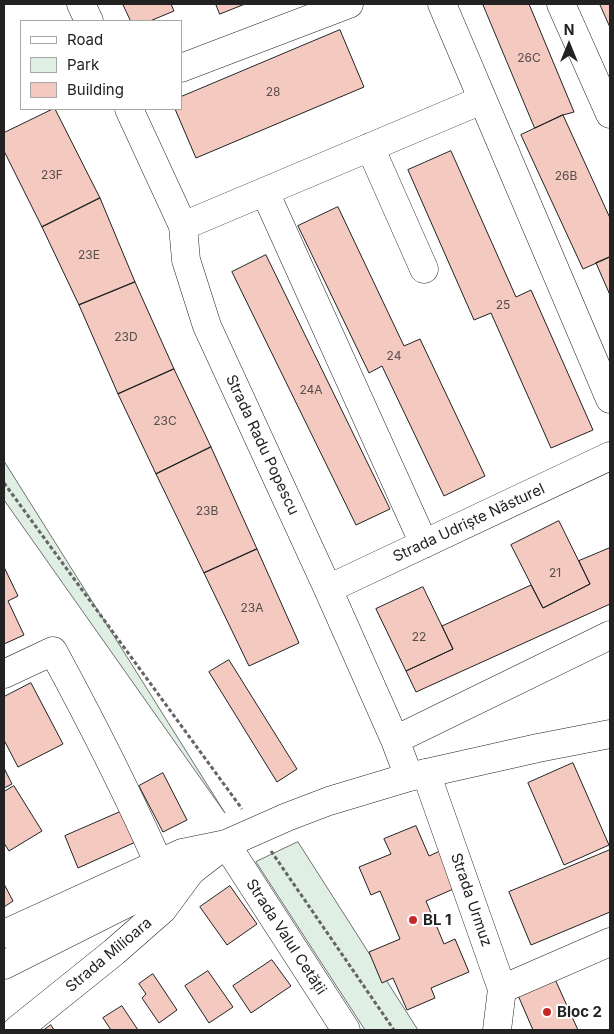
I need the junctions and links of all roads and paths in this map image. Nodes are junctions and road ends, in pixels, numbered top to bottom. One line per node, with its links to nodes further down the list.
1 (81, 4): 5 (street)
2 (349, 4): 6 (street)
3 (442, 4): 7 (street)
4 (561, 4): 9 (street)
5 (89, 20)
6 (182, 68)
7 (482, 100): 10 (street); 14 (street)
8 (129, 110): 12 (street, Strada Radu Popescu)
9 (610, 114)
10 (370, 147): 11 (street); 13 (street)
11 (265, 192): 12 (street); 17 (street)
12 (183, 226): 18 (street, Strada Radu Popescu)
13 (424, 269)
14 (610, 399)
15 (610, 456): 17 (street, Strada Udriște Năsturel)
16 (4, 483): 24 (path)
17 (424, 544): 18 (street, Strada Udriște Năsturel)
18 (328, 589): 22 (street, Strada Radu Popescu)
19 (610, 635): 22 (street)
20 (4, 674): 26 (street)
21 (610, 734): 23 (street)
22 (395, 740): 23 (street, Strada Radu Popescu)
23 (417, 775): 24 (street); 31 (street, Strada Urmuz)
24 (257, 830): 25 (street); 34 (path)
25 (226, 844): 26 (street); 27 (street); 33 (street, Strada Valul Cetății)
26 (159, 864): 28 (street)
27 (192, 871): 30 (street); 32 (street, Strada Milioara)
28 (4, 934)
29 (610, 942): 31 (street)
30 (4, 965)
31 (502, 989): 35 (street, Strada Urmuz)
32 (17, 1030)
33 (346, 1030)
34 (394, 1030)
35 (497, 1030)

